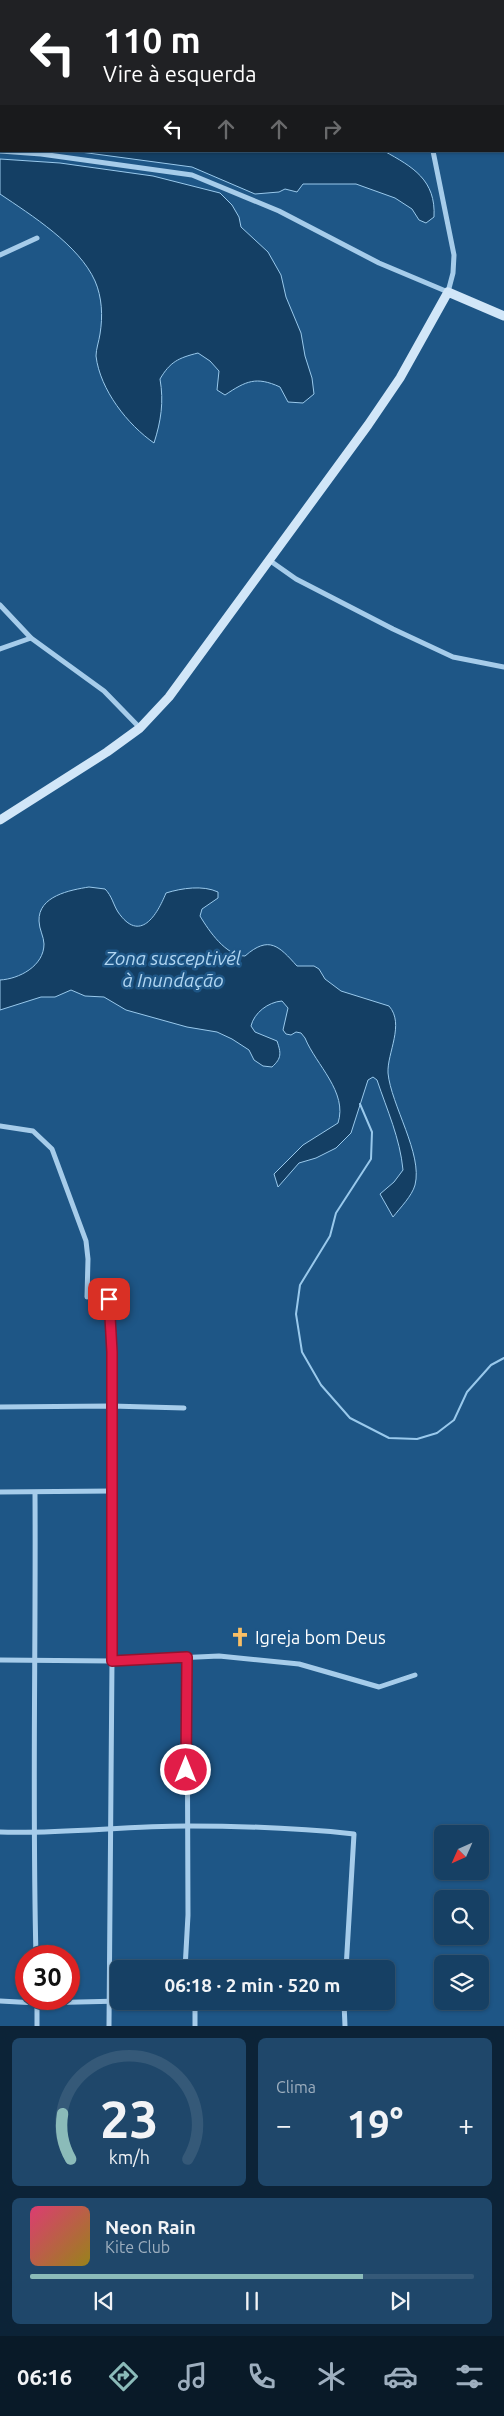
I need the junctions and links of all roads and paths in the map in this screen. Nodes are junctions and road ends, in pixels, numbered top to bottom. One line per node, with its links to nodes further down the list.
1 (14, 152): 5 (street)
2 (433, 152): 5 (street)
3 (37, 238): 4 (street)
4 (0, 255)
5 (448, 292): 6 (main road); 7 (main road)
6 (504, 316)
7 (269, 560): 11 (street); 12 (main road)
8 (0, 605): 9 (street)
9 (31, 638): 10 (street); 12 (street)
10 (0, 649)
11 (504, 667)
12 (140, 728): 13 (main road)
13 (0, 820)
14 (0, 1126): 15 (street)
15 (87, 1297)
16 (109, 1299): 17 (street)
17 (111, 1406): 18 (street); 19 (street); 20 (street)
18 (0, 1407)
19 (184, 1408)
20 (112, 1491): 22 (street); 26 (street)
21 (0, 1492): 22 (street)
22 (35, 1492): 24 (street)
23 (187, 1657): 26 (street); 27 (street); 28 (street)
24 (36, 1659): 25 (street); 26 (street); 31 (street)
25 (0, 1660)
26 (112, 1661): 29 (street)
27 (415, 1675)
28 (186, 1826): 29 (street); 34 (street); 35 (street)
29 (110, 1830): 31 (street); 33 (street)
30 (0, 1832): 31 (street)
31 (33, 1833): 32 (street)
32 (36, 1945)
33 (110, 1960)
34 (186, 1960)
35 (347, 1960)
36 (0, 2001): 37 (street)
37 (15, 2001)
38 (80, 2002): 39 (street)
39 (110, 2002): 44 (street)
40 (37, 2010): 43 (street)
41 (195, 2010): 45 (street)
42 (344, 2010): 46 (street)
43 (37, 2026)
44 (109, 2026)
45 (195, 2026)
46 (345, 2026)

